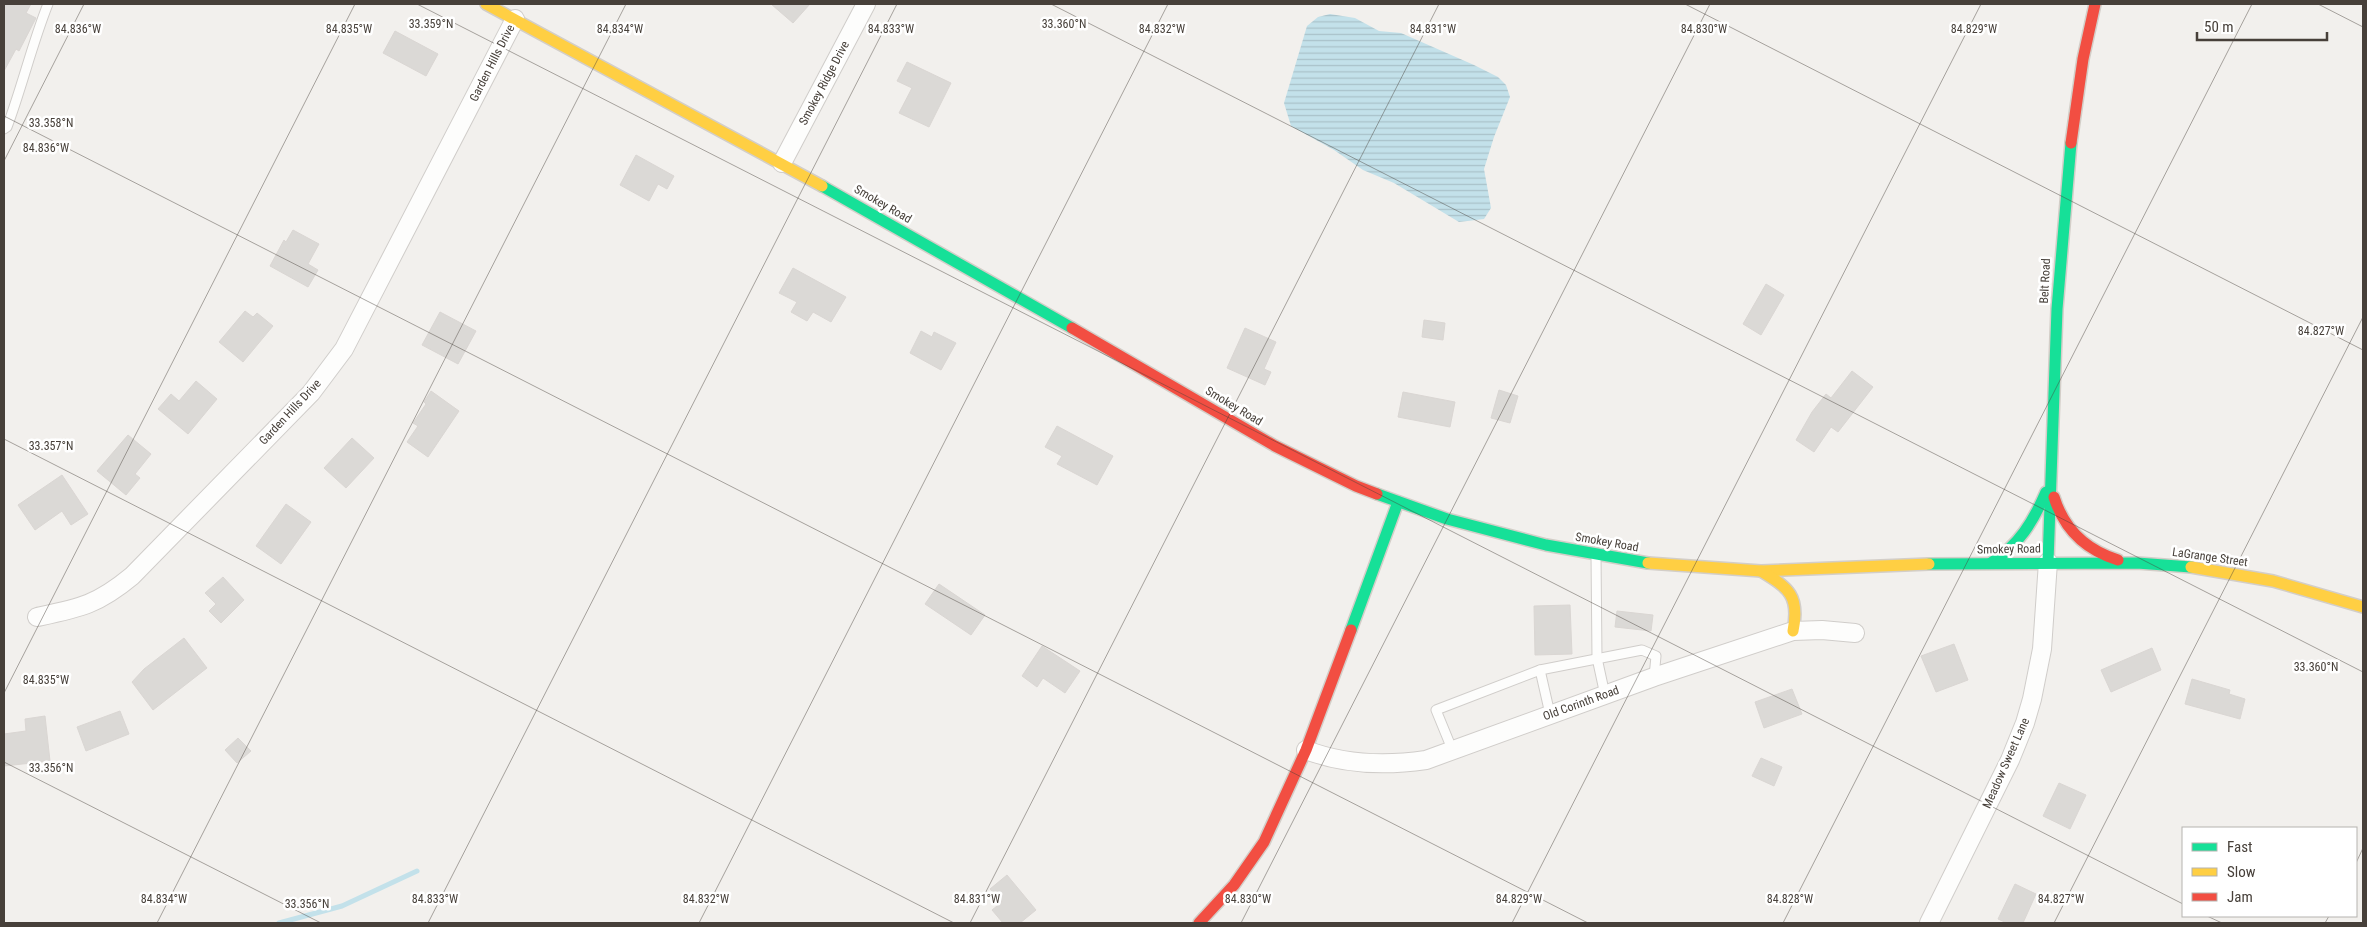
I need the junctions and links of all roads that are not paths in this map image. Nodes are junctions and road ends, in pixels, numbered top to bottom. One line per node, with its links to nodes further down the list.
1 (48, 4): 6 (lane)
2 (486, 4): 5 (street, Smokey Road)
3 (866, 4): 7 (street, Smokey Ridge Drive)
4 (2095, 4): 8 (street, Belt Road)
5 (515, 19): 7 (street, Smokey Road); 16 (street, Garden Hills Drive)
6 (4, 129)
7 (782, 163): 9 (street, Smokey Road)
8 (2051, 481): 11 (street, Belt Road); 12 (street); 13 (street)
9 (1398, 502): 10 (street, Smokey Road); 25 (street)
10 (1596, 554): 14 (street, Smokey Road); 19 (lane)
11 (2048, 562): 12 (street, Smokey Road); 13 (street, LaGrange Street); 27 (street, Meadow Sweet Lane)
12 (1991, 563): 14 (street, Smokey Road)
13 (2130, 563): 15 (street, LaGrange Street)
14 (1761, 571): 17 (street)
15 (2363, 607)
16 (37, 617)
17 (1793, 631): 18 (street, Old Corinth Road); 21 (street, Old Corinth Road)
18 (1855, 633)
19 (1597, 658): 20 (lane); 21 (lane); 22 (lane)
20 (1540, 670): 23 (lane); 24 (lane)
21 (1654, 677): 22 (street, Old Corinth Road)
22 (1605, 695): 23 (street, Old Corinth Road)
23 (1550, 714): 24 (street, Old Corinth Road)
24 (1452, 749): 25 (street, Old Corinth Road)
25 (1306, 750): 26 (street)
26 (1199, 923)
27 (1929, 923)

